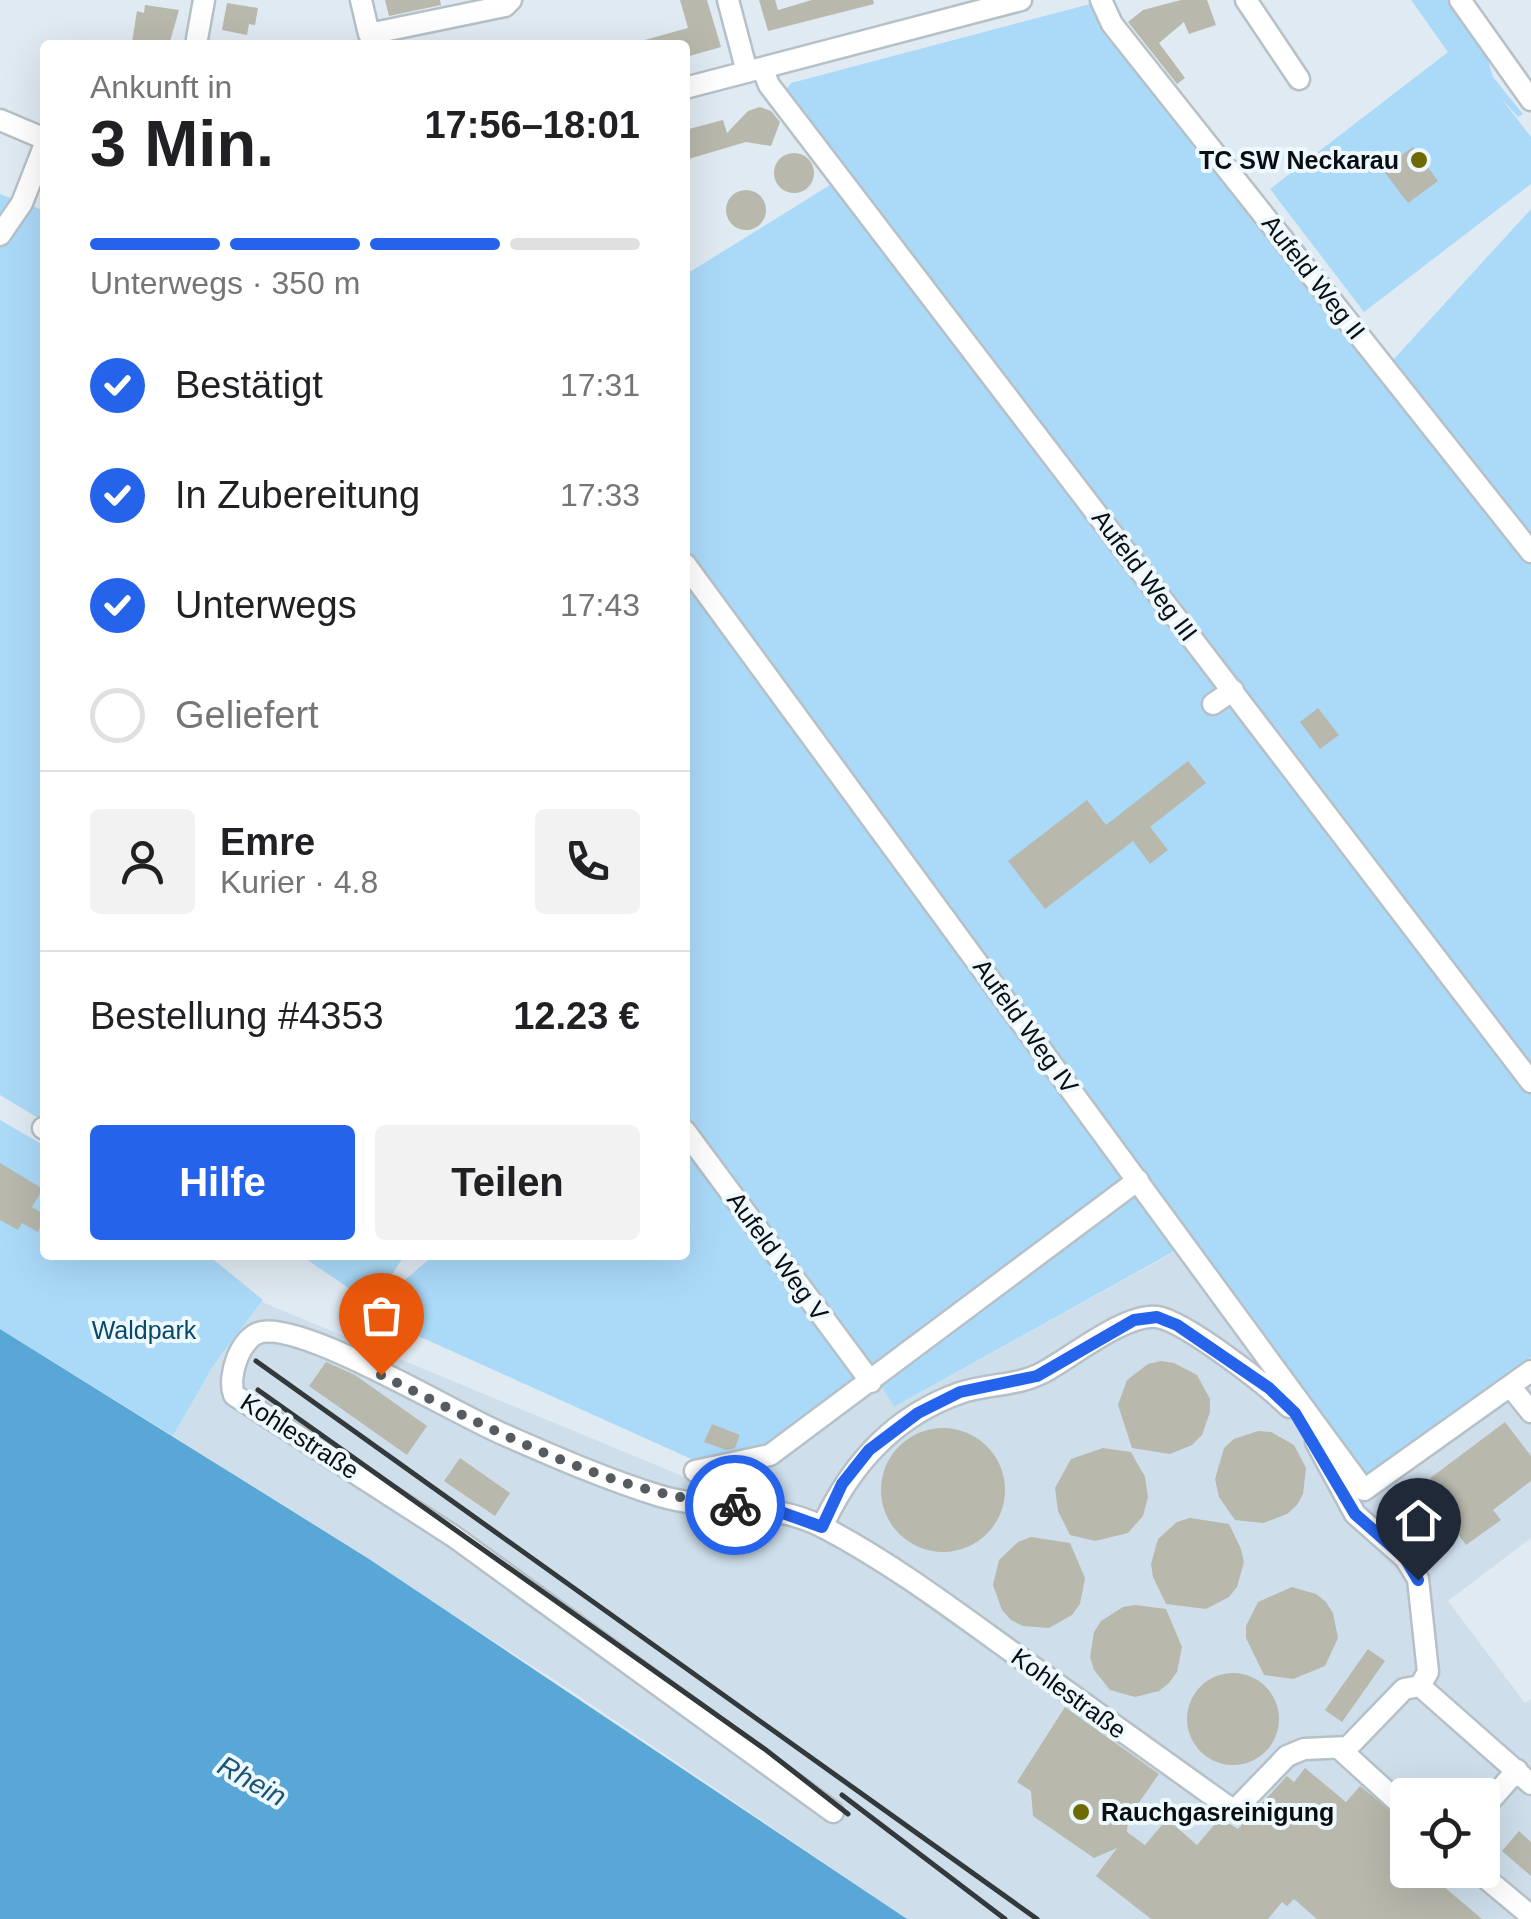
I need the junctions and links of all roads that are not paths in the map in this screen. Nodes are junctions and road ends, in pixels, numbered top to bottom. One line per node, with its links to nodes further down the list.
1 (204, 0): 9 (street)
2 (361, 0): 3 (street)
3 (511, 0)
4 (728, 0): 10 (street, Aufeld Weg III)
5 (1020, 0): 10 (street)
6 (1100, 0): 18 (street, Aufeld Weg II)
7 (1246, 0): 11 (street)
8 (1460, 0): 13 (street)
9 (197, 39)
10 (754, 70): 12 (street); 20 (street, Aufeld Weg III)
11 (1299, 79)
12 (690, 87)
13 (1531, 100)
14 (0, 120): 15 (street)
15 (40, 140)
16 (40, 155): 17 (street)
17 (0, 235)
18 (1531, 552)
19 (690, 571): 24 (street, Aufeld Weg IV)
20 (1233, 690): 21 (street); 22 (street, Aufeld Weg III)
21 (1213, 704)
22 (1531, 1082)
23 (690, 1138): 26 (street, Aufeld Weg V)
24 (1138, 1180): 26 (street); 27 (street, Aufeld Weg IV)
25 (1531, 1372): 27 (street)
26 (870, 1382): 29 (street)
27 (1511, 1387): 28 (street)
28 (1531, 1412)
29 (696, 1472)
30 (822, 1527): 31 (street); 32 (street, Kohlestraße); 36 (street, Kohlestraße)
31 (1420, 1686): 32 (street); 33 (street)
32 (1341, 1750): 34 (street)
33 (1524, 1777): 35 (street)
34 (1390, 1795)
35 (1500, 1796)
36 (833, 1812)
37 (1498, 1888): 38 (street)
38 (1531, 1916)

